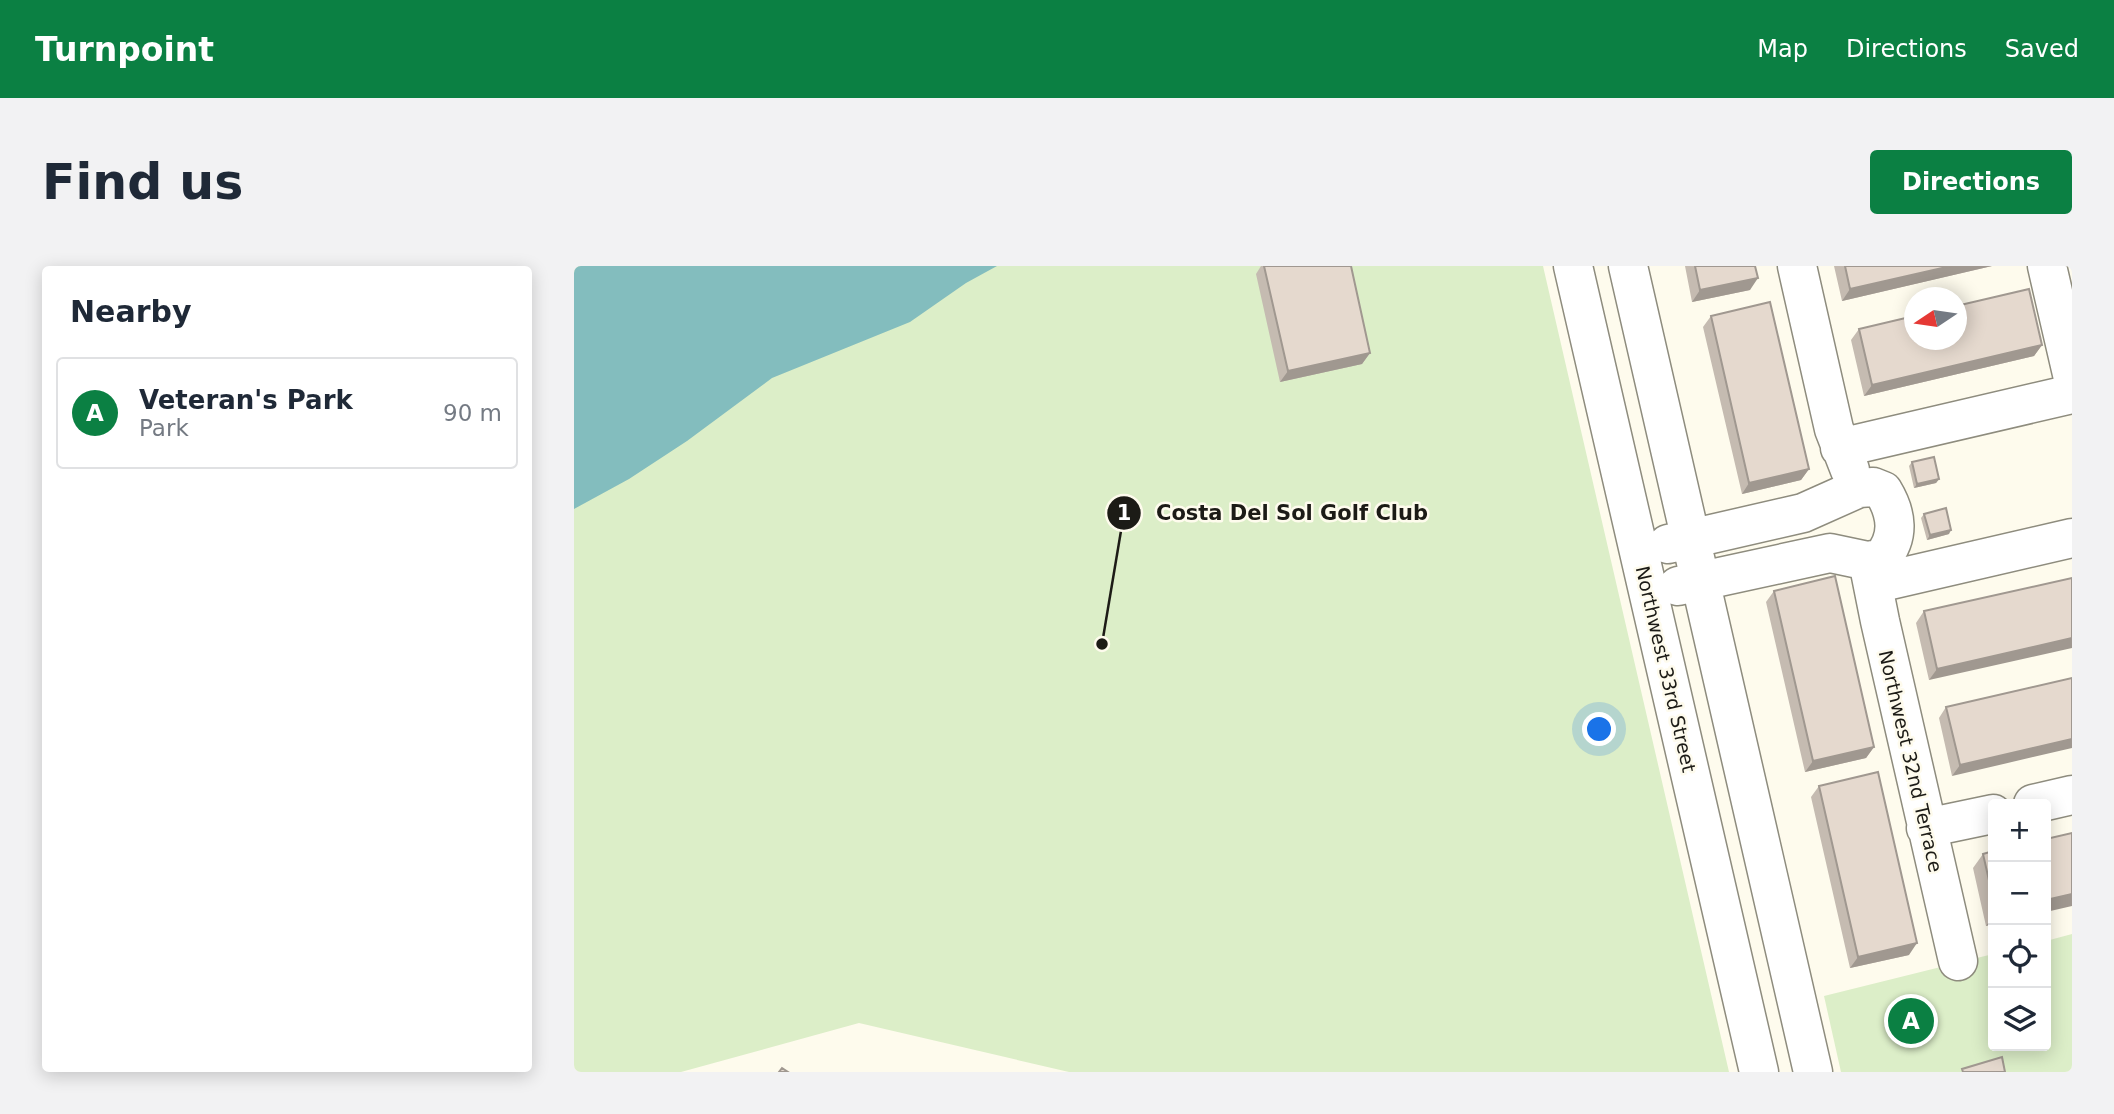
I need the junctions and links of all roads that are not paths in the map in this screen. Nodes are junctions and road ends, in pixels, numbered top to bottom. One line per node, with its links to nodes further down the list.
1 (1573, 266): 11 (street, Northwest 33rd Street)
2 (1628, 266): 10 (street)
3 (1797, 266): 7 (street)
4 (2047, 266): 5 (street)
5 (2072, 374)
6 (2072, 394): 7 (street)
7 (1840, 448): 8 (street)
8 (1843, 494): 10 (street); 12 (street, Northwest 32nd Terrace); 12 (street)
9 (2072, 538): 12 (street)
10 (1691, 539): 11 (street); 13 (street)
11 (1639, 551): 14 (street, Northwest 33rd Street)
12 (1860, 566): 13 (street); 18 (street, Northwest 32nd Terrace)
13 (1701, 581): 14 (street); 21 (street)
14 (1648, 593): 20 (street, Northwest 33rd Street)
15 (2072, 795): 16 (street)
16 (2051, 800)
17 (1988, 815): 18 (street)
18 (1926, 828): 19 (street, Northwest 32nd Terrace)
19 (1958, 961)
20 (1759, 1072)
21 (1813, 1072)

